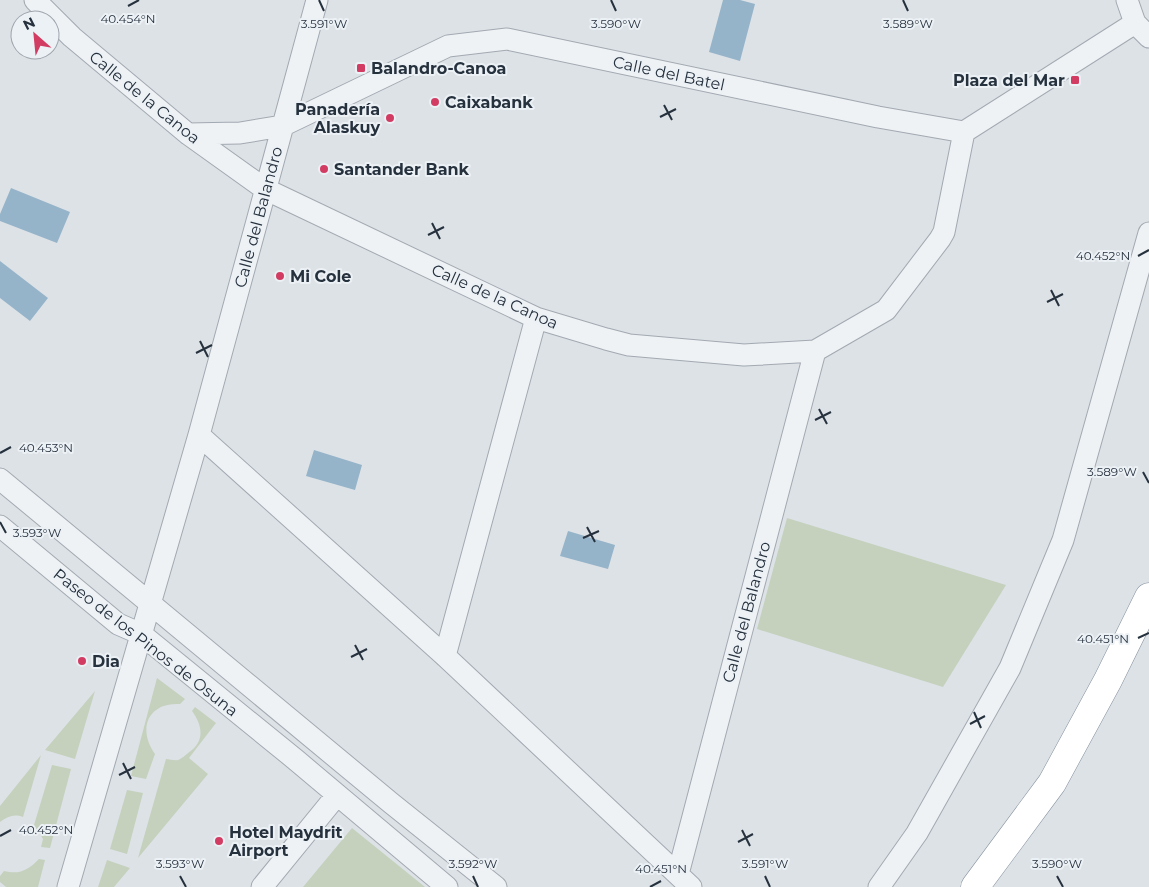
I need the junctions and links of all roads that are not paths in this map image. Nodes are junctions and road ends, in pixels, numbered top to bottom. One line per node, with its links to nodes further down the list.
1 (36, 0): 7 (street, Calle de la Canoa)
2 (317, 0): 5 (street, Calle del Balandro)
3 (1127, 0): 4 (street)
4 (1142, 30): 6 (street)
5 (282, 126): 6 (street, Calle del Batel); 7 (street, Calle del Batel); 8 (street, Calle del Balandro)
6 (964, 132): 11 (street, Calle de la Canoa)
7 (188, 134): 8 (street, Calle de la Canoa)
8 (265, 189): 10 (street, Calle de la Canoa); 12 (street, Calle del Balandro)
9 (1149, 233): 27 (street)
10 (536, 318): 11 (street, Calle de la Canoa); 18 (street)
11 (815, 351): 22 (street, Calle del Balandro)
12 (199, 435): 16 (street, Calle del Balandro); 18 (street, Calle del Balandro)
13 (0, 479): 16 (street, Paseo de los Pinos de Osuna)
14 (0, 526): 17 (street, Paseo de los Pinos de Osuna)
15 (1149, 597): 28 (highway)
16 (151, 604): 17 (street, Calle del Balandro); 19 (street, Paseo de los Pinos de Osuna)
17 (141, 634): 20 (street, Paseo de los Pinos de Osuna); 23 (street, Calle del Balandro)
18 (445, 656): 22 (street, Calle del Balandro)
19 (313, 738): 20 (street, Paseo de los Pinos de Osuna); 21 (street, Paseo de los Pinos de Osuna)
20 (337, 795): 21 (street, Paseo de los Pinos de Osuna); 24 (street); 25 (street, Paseo de los Pinos de Osuna)
21 (392, 803): 26 (street, Paseo de los Pinos de Osuna)
22 (684, 881)
23 (68, 887)
24 (262, 887)
25 (447, 887)
26 (496, 887)
27 (879, 887)
28 (975, 887)

